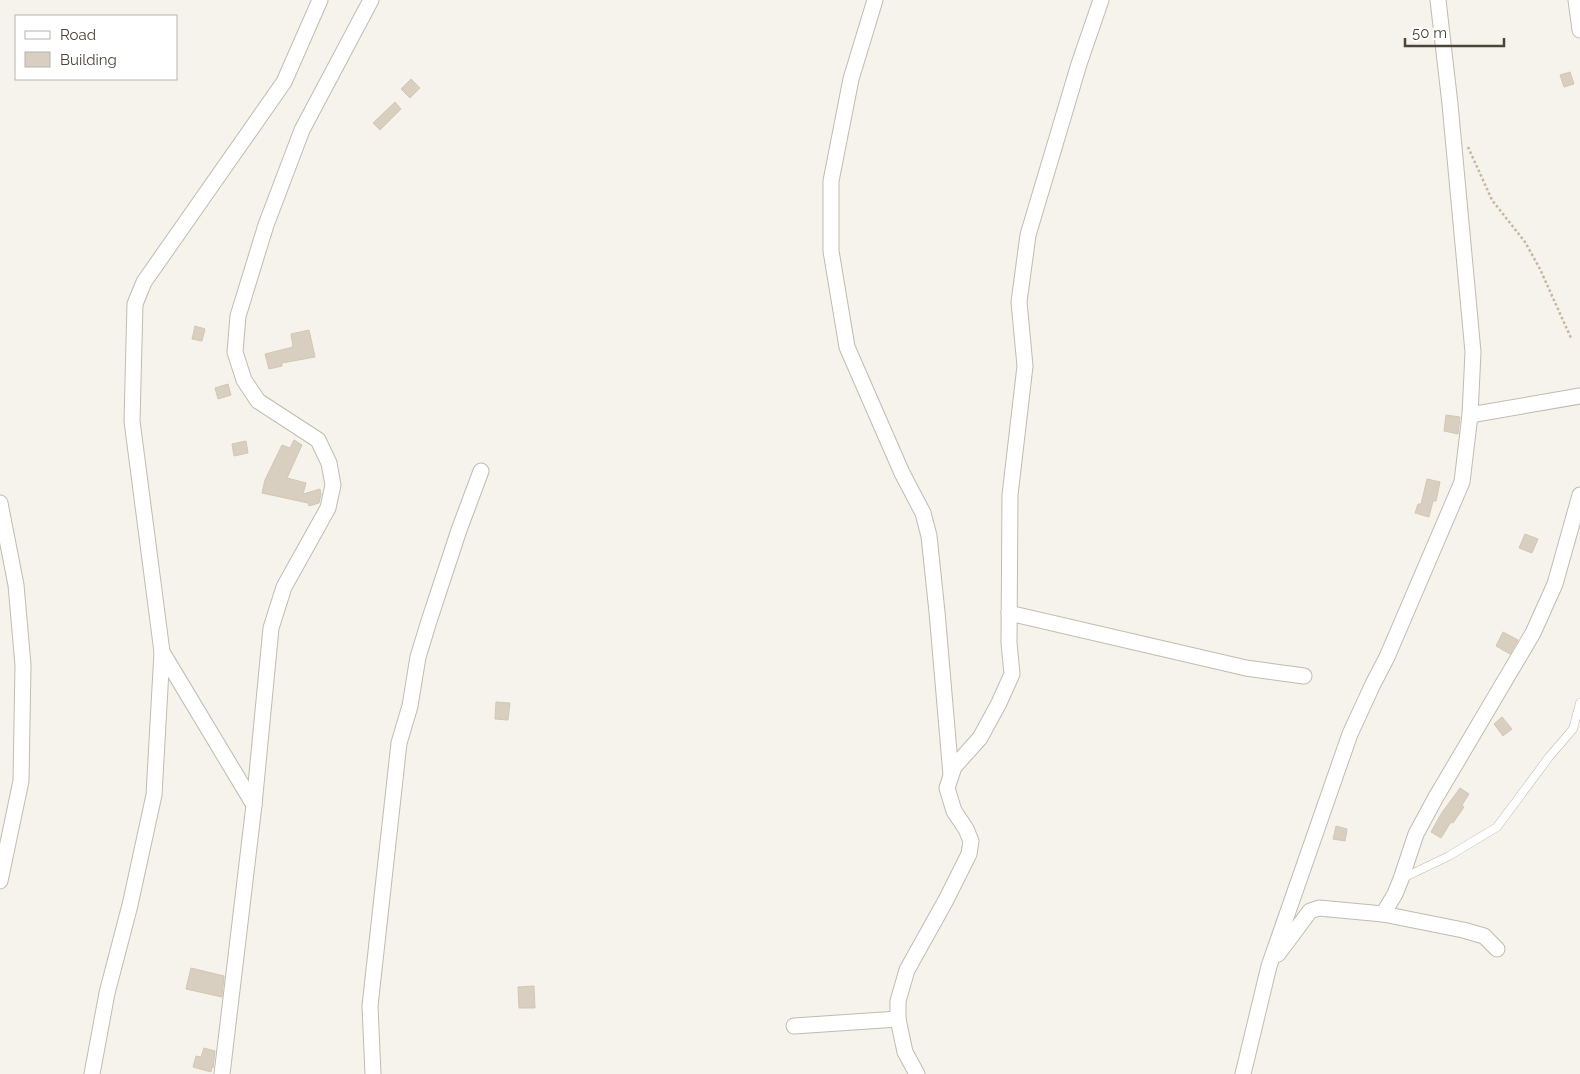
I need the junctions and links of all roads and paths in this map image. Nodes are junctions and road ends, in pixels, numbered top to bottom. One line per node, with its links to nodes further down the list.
1 (320, 0): 16 (street)
2 (371, 0): 20 (street)
3 (875, 0): 19 (street)
4 (1101, 0): 15 (street)
5 (1438, 0): 11 (street)
6 (1576, 0): 7 (street)
7 (1580, 30)
8 (1465, 139): 9 (path)
9 (1571, 338)
10 (1580, 396): 11 (street)
11 (1470, 414): 25 (street)
12 (481, 471): 30 (street)
13 (1580, 494): 21 (street)
14 (0, 503): 22 (street)
15 (1009, 613): 17 (street); 19 (street)
16 (162, 652): 20 (street); 28 (street)
17 (1304, 676)
18 (1580, 703): 21 (lane)
19 (951, 776): 26 (street)
20 (254, 805): 29 (street)
21 (1401, 879): 23 (street)
22 (0, 881)
23 (1383, 914): 24 (street); 25 (street)
24 (1497, 949)
25 (1269, 966): 32 (street)
26 (898, 1020): 27 (street); 31 (street)
27 (794, 1026)
28 (92, 1074)
29 (222, 1074)
30 (373, 1074)
31 (917, 1074)
32 (1243, 1074)

